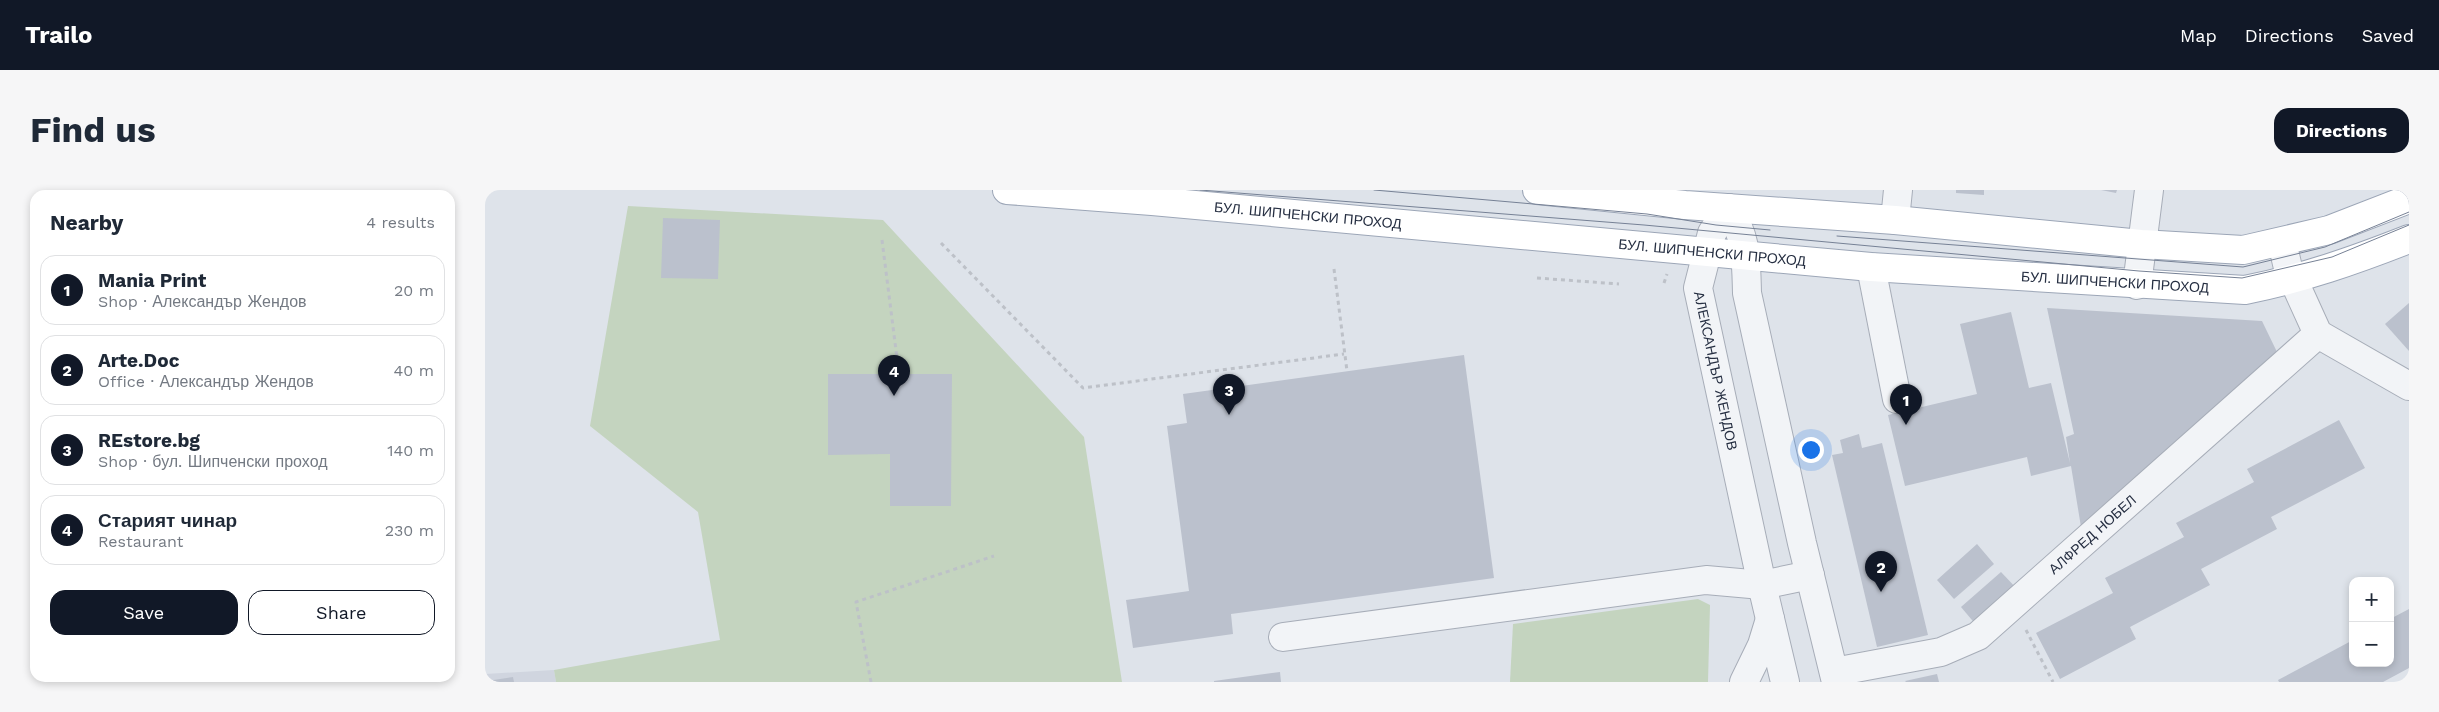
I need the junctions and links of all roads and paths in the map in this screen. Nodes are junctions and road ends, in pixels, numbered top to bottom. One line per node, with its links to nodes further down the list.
1 (1007, 190): 13 (main road, БУЛ. ШИПЧЕНСКИ ПРОХОД)
2 (1537, 190): 5 (main road)
3 (1898, 190): 7 (street)
4 (2149, 190): 12 (street)
5 (1728, 199): 7 (main road); 13 (street, АЛЕКСАНДЪР ЖЕНДОВ); 14 (street)
6 (2409, 199): 10 (main road)
7 (1895, 220): 12 (main road)
8 (2409, 239): 19 (main road, БУЛ. ШИПЧЕНСКИ ПРОХОД)
9 (882, 240): 26 (path)
10 (2282, 242): 12 (main road); 19 (street)
11 (941, 243): 24 (path)
12 (2141, 244): 22 (street)
13 (1706, 252): 14 (main road, БУЛ. ШИПЧЕНСКИ ПРОХОД); 31 (street, АЛЕКСАНДЪР ЖЕНДОВ)
14 (1746, 257): 15 (main road, БУЛ. ШИПЧЕНСКИ ПРОХОД); 30 (street)
15 (1871, 267): 22 (main road, БУЛ. ШИПЧЕНСКИ ПРОХОД); 28 (street)
16 (1334, 269): 24 (path)
17 (1667, 274): 21 (path)
18 (1537, 278): 20 (path)
19 (2294, 280): 22 (main road, БУЛ. ШИПЧЕНСКИ ПРОХОД); 23 (street)
20 (1619, 284)
21 (1664, 284)
22 (2137, 285)
23 (2318, 334): 27 (street); 32 (street, АЛФРЕД НОБЕЛ)
24 (1344, 354): 25 (path)
25 (1347, 371)
26 (899, 374)
27 (2409, 386)
28 (1897, 399)
29 (994, 556): 36 (path)
30 (1810, 575): 31 (street); 35 (street)
31 (1762, 586): 33 (street, АЛЕКСАНДЪР ЖЕНДОВ); 34 (street)
32 (2013, 604): 35 (street, АЛФРЕД НОБЕЛ); 39 (path)
33 (1770, 619): 37 (street); 38 (street, АЛЕКСАНДЪР ЖЕНДОВ)
34 (1283, 637)
35 (1835, 677)
36 (871, 682)
37 (1744, 682)
38 (1785, 682)
39 (2053, 682)

